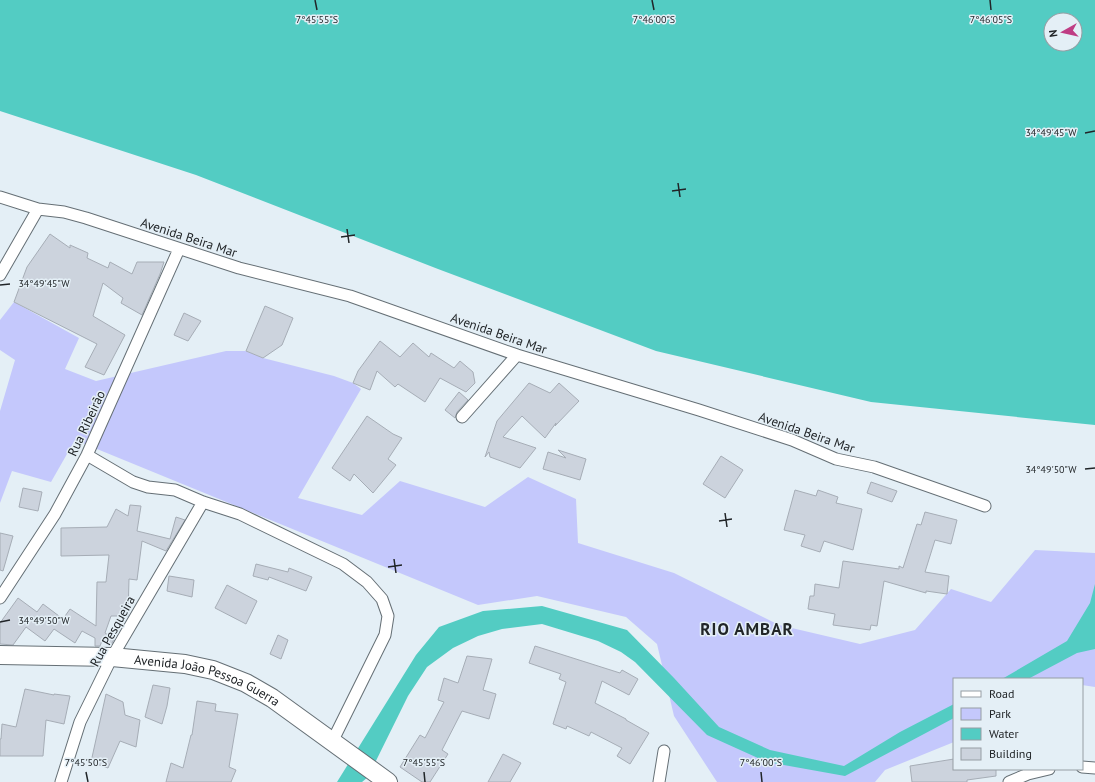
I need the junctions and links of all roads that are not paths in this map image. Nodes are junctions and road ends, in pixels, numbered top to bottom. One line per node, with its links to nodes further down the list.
1 (0, 197): 2 (street, Avenida Beira Mar)
2 (38, 209): 3 (street, Avenida Beira Mar); 4 (street)
3 (178, 249): 5 (street, Avenida Beira Mar); 7 (street, Rua Ribeirão)
4 (0, 275)
5 (517, 355): 6 (street); 9 (street, Avenida Beira Mar)
6 (462, 417)
7 (87, 455): 8 (street); 10 (street, Rua Ribeirão)
8 (203, 502): 12 (street, Rua Pesqueira); 13 (street)
9 (985, 506)
10 (0, 598)
11 (0, 655): 12 (main road, Avenida João Pessoa Guerra)
12 (112, 657): 13 (main road, Avenida João Pessoa Guerra); 19 (street, Rua Pesqueira)
13 (332, 742): 18 (main road, Avenida João Pessoa Guerra)
14 (664, 751): 20 (street)
15 (1083, 767): 16 (street)
16 (1095, 768)
17 (1045, 770): 21 (street)
18 (385, 779)
19 (61, 782)
20 (659, 782)
21 (1009, 782)

